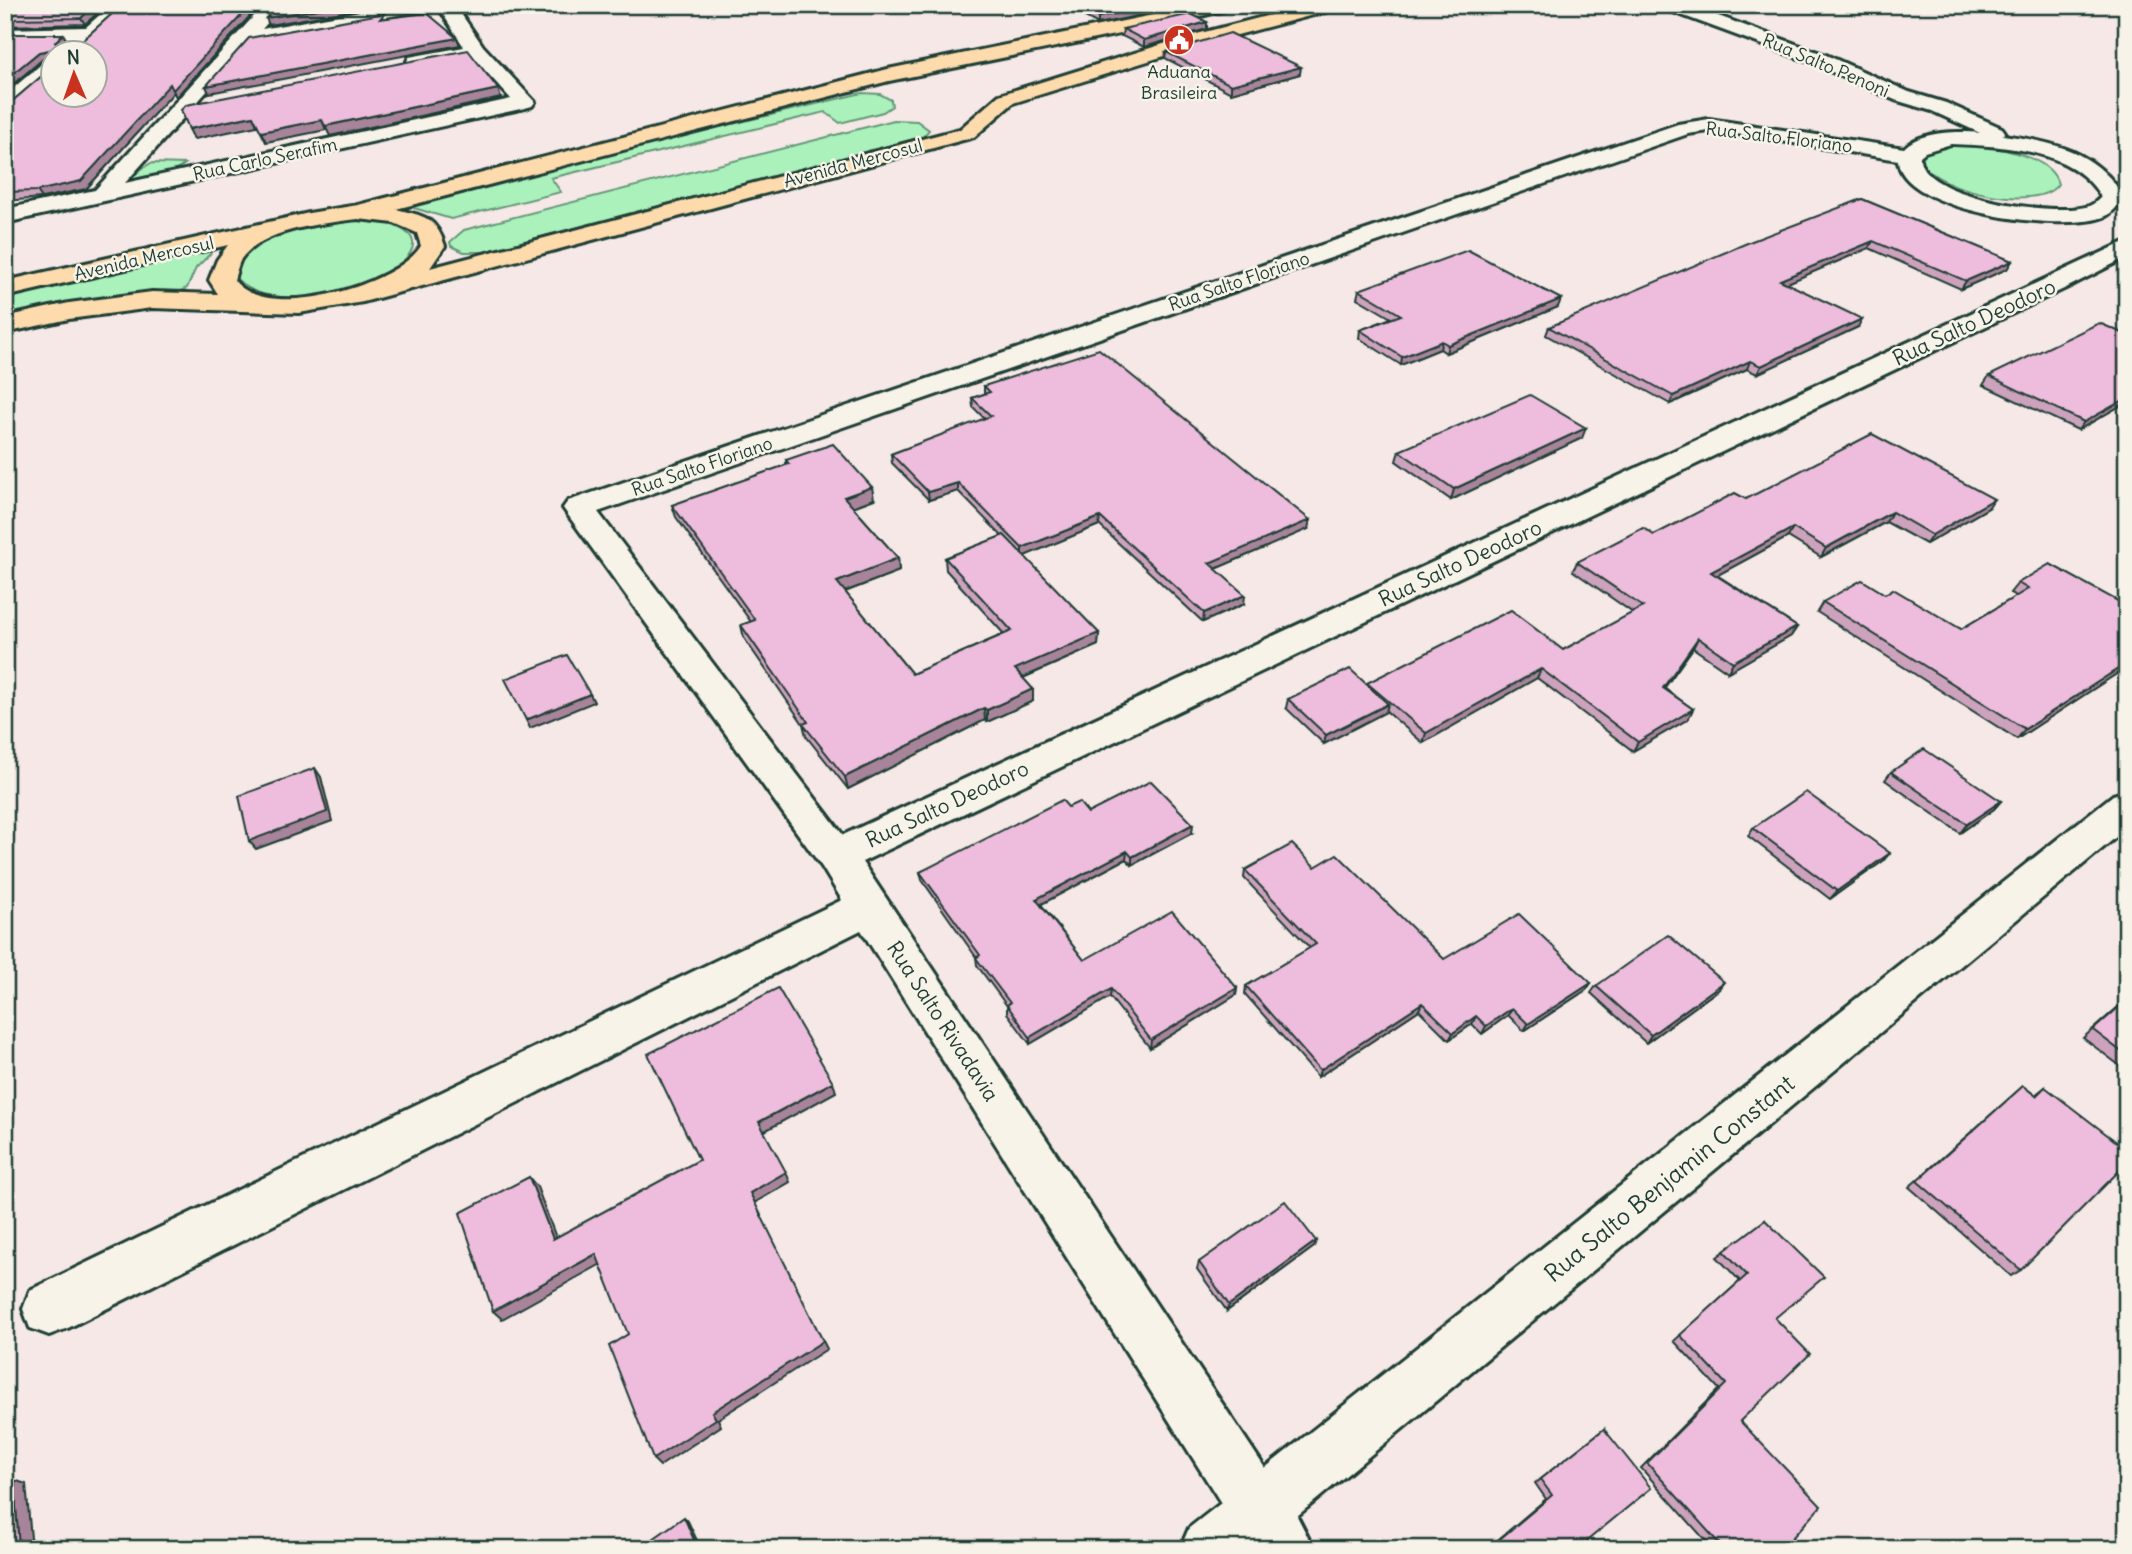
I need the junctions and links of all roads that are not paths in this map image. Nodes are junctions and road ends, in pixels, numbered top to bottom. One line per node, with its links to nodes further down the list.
1 (122, 5): 8 (street)
2 (275, 5): 10 (street)
3 (424, 5): 10 (street)
4 (446, 5): 12 (street)
5 (1224, 5): 24 (highway, Avenida Mercosul)
6 (1330, 5): 32 (highway, Avenida Mercosul)
7 (1671, 5): 15 (street, Rua Salto Penoni)
8 (91, 32): 9 (street); 11 (street)
9 (5, 34)
10 (247, 37): 18 (street)
11 (84, 38)
12 (476, 50): 13 (street); 23 (street, Rua Carlo Serafim)
13 (396, 65)
14 (38, 76): 16 (street)
15 (1902, 96): 19 (street, Rua Salto Penoni); 20 (street, Rua Salto Penoni)
16 (9, 98)
17 (208, 102): 18 (street)
18 (181, 107): 23 (street)
19 (1931, 141): 20 (street); 21 (street)
20 (2025, 145): 22 (street)
21 (1909, 155): 26 (street); 35 (street, Rua Salto Floriano)
22 (2118, 190): 27 (street)
23 (102, 195): 25 (street, Rua Carlo Serafim)
24 (358, 212): 28 (highway, Avenida Mercosul); 32 (highway, Avenida Mercosul)
25 (5, 216)
26 (2038, 216): 27 (street); 30 (street)
27 (2070, 217): 29 (street)
28 (283, 226): 31 (highway, Avenida Mercosul); 33 (highway, Avenida Mercosul)
29 (2118, 236): 30 (street, Rua Salto Deodoro)
30 (2068, 250): 37 (street, Rua Salto Deodoro)
31 (5, 289)
32 (363, 294): 33 (highway, Avenida Mercosul)
33 (250, 302): 34 (highway, Avenida Mercosul)
34 (5, 325)
35 (579, 508): 37 (street, Rua Salto Rivadavia)
36 (2127, 806): 40 (street, Rua Salto Benjamin Constant)
37 (836, 856): 38 (street, Rua Salto Rivadavia)
38 (869, 906): 39 (street); 40 (street, Rua Salto Rivadavia)
39 (49, 1310)
40 (1272, 1530): 41 (street, Rua Salto Benjamin Constant)
41 (1210, 1549)

